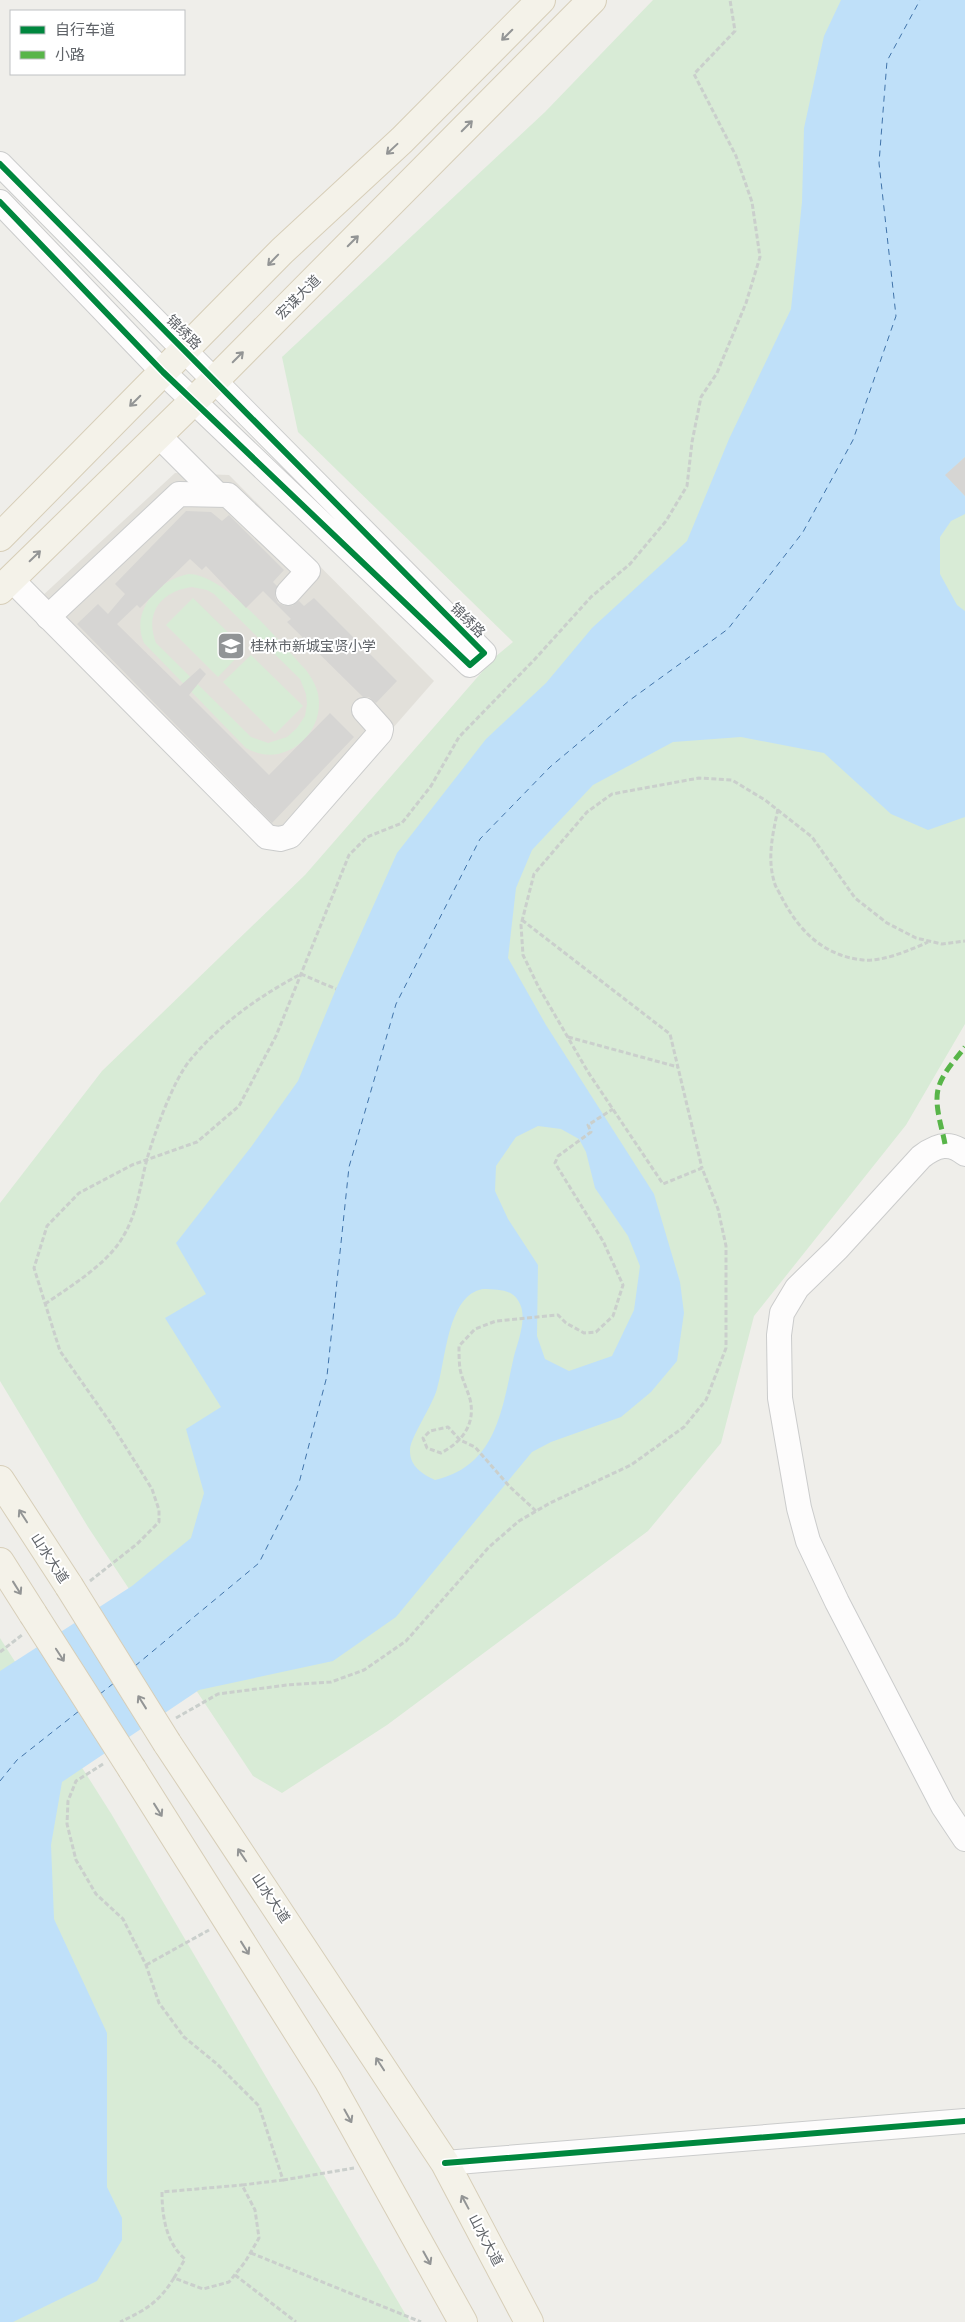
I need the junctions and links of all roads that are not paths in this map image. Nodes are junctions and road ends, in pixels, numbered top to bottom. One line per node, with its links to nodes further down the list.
1 (541, 0): 5 (main road, one-way to 5)
2 (592, 0): 7 (main road, 宏谋大道, one-way to 2)
3 (0, 164): 5 (street, 锦绣路)
4 (0, 202): 6 (street, 锦绣路)
5 (184, 350): 6 (main road); 7 (street, 锦绣路)
6 (163, 372): 8 (street, 锦绣路); 11 (main road, one-way to 11)
7 (214, 381): 8 (main road, 宏谋大道); 8 (street, 锦绣路)
8 (193, 401): 9 (main road, 宏谋大道)
9 (158, 435): 10 (street); 12 (main road, 宏谋大道, one-way to 9)
10 (217, 494): 13 (street); 14 (street)
11 (0, 537)
12 (6, 585): 14 (street)
13 (288, 593)
14 (48, 617): 15 (street)
15 (364, 710)
16 (965, 1154): 19 (street)
17 (0, 1480): 21 (main road, 山水大道, one-way to 17, bridge)
18 (0, 1562): 22 (main road, one-way to 22, bridge)
19 (965, 1839)
20 (965, 2121): 21 (street)
21 (445, 2164): 23 (main road, 山水大道, one-way to 21)
22 (463, 2322)
23 (530, 2322)

